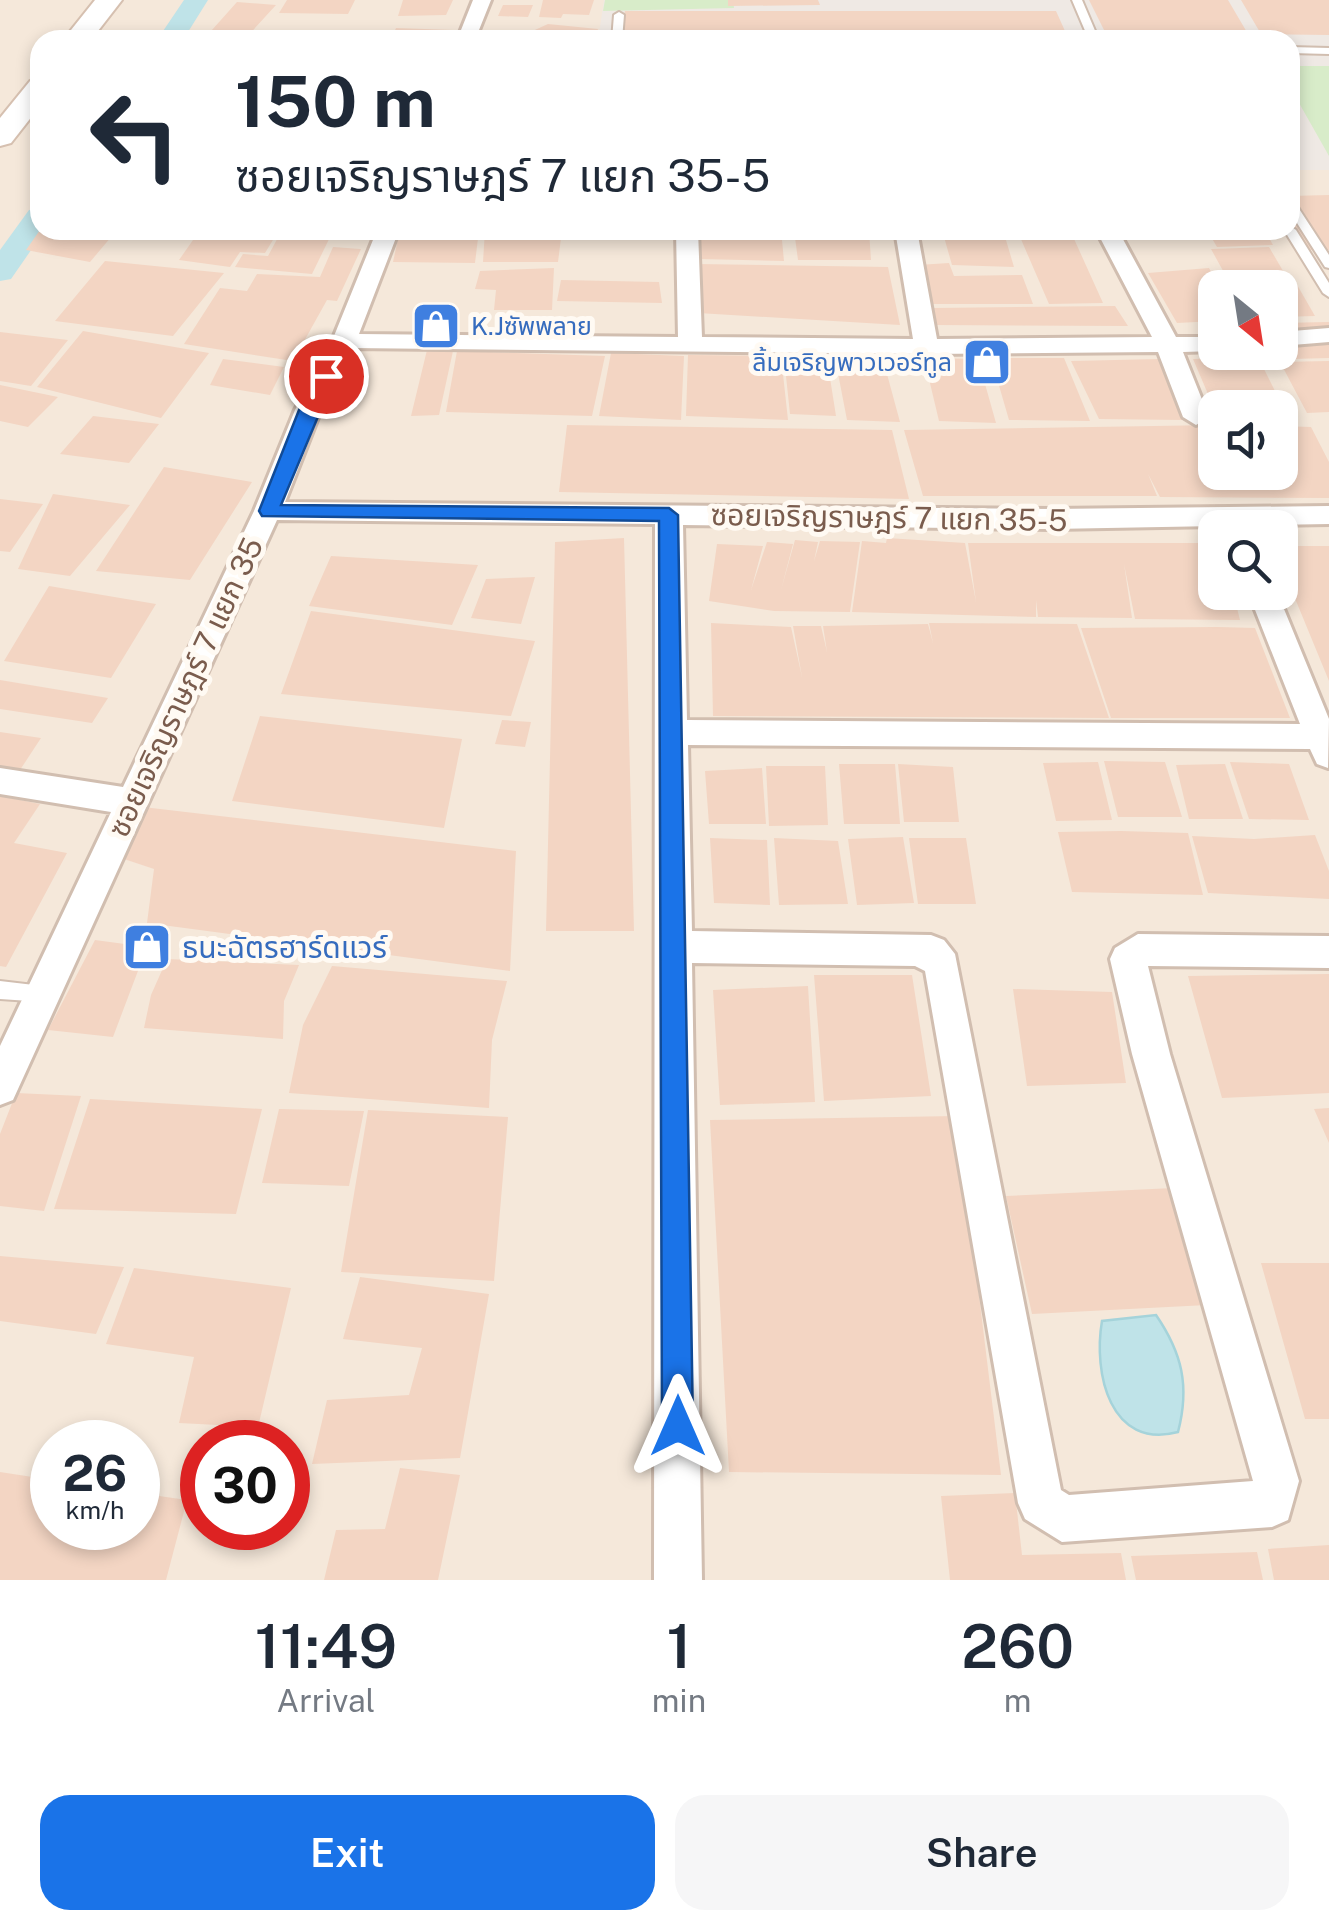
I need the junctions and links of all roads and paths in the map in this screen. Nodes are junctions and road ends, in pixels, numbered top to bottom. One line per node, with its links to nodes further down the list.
1 (109, 0): 5 (main road)
2 (482, 0): 6 (street)
3 (1077, 0): 8 (lane)
4 (620, 15): 7 (lane)
5 (85, 30)
6 (470, 30)
7 (618, 30)
8 (1090, 30)
9 (1300, 50): 10 (lane)
10 (1329, 51)
11 (30, 98): 12 (main road)
12 (0, 136)
13 (1300, 219): 19 (lane)
14 (384, 240): 23 (street, ซอยเจริญราษฎร์ 7 แยก 35)
15 (686, 240): 24 (street)
16 (908, 240): 26 (street)
17 (1112, 240): 27 (street)
18 (1296, 240): 20 (lane)
19 (1329, 264)
20 (1329, 293)
21 (1329, 335): 22 (street)
22 (1298, 338)
23 (344, 341): 24 (street); 29 (street, ซอยเจริญราษฎร์ 7 แยก 35)
24 (690, 344): 26 (street)
25 (1198, 345): 27 (street)
26 (926, 348): 27 (street)
27 (1169, 348): 28 (street)
28 (1196, 417)
29 (268, 511): 30 (street, ซอยเจริญราษฎร์ 7 แยก 35-5); 38 (street, ซอยเจริญราษฎร์ 7 แยก 35)
30 (669, 515): 33 (street, ซอยเจริญราษฎร์ 7 แยก 35-5); 35 (street)
31 (1329, 516): 32 (street, ซอยเจริญราษฎร์ 7 แยก 35-5)
32 (1298, 518)
33 (1198, 522)
34 (1269, 610): 36 (street)
35 (673, 732): 36 (street); 39 (street)
36 (1325, 747)
37 (0, 781): 38 (street)
38 (130, 802): 42 (street, ซอยเจริญราษฎร์ 7 แยก 35)
39 (675, 946): 40 (street); 44 (street)
40 (1329, 952)
41 (0, 990): 42 (lane)
42 (44, 994): 43 (street, ซอยเจริญราษฎร์ 7 แยก 35)
43 (0, 1087)
44 (678, 1580)

